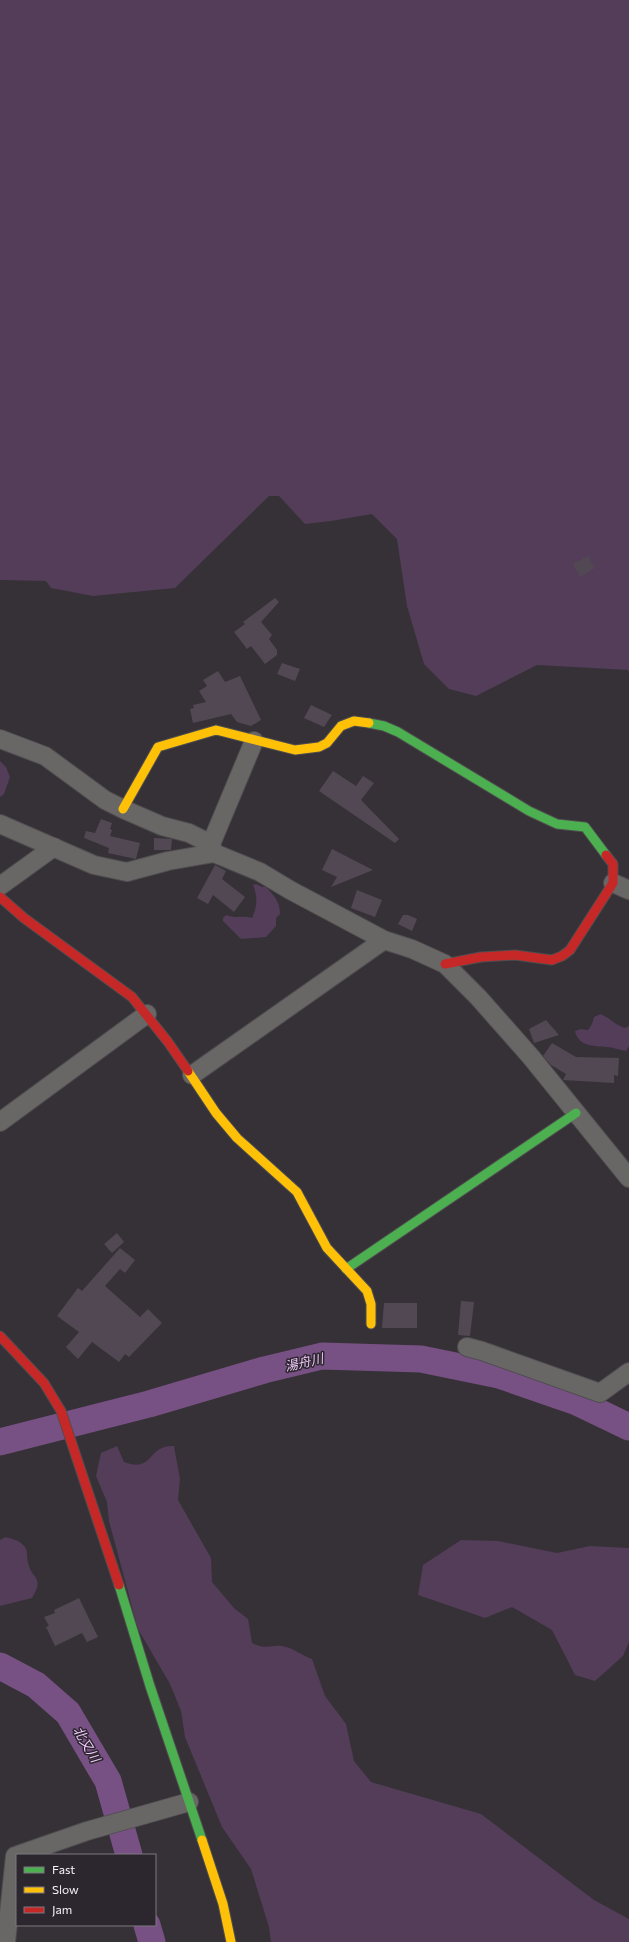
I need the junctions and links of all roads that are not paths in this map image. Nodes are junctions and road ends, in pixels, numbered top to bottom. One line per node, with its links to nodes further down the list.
1 (0, 739): 3 (street)
2 (254, 741): 3 (street); 6 (street); 8 (street)
3 (123, 809): 6 (street)
4 (0, 824): 5 (street)
5 (54, 847): 6 (street); 7 (street)
6 (213, 849): 10 (street)
7 (0, 886)
8 (621, 887): 11 (street)
9 (0, 897): 12 (street)
10 (384, 940): 11 (street); 13 (street)
11 (445, 964): 14 (street)
12 (147, 1014): 13 (street); 15 (street)
13 (192, 1076): 17 (street)
14 (576, 1113): 16 (street); 17 (street)
15 (0, 1122)
16 (629, 1178)
17 (346, 1269): 18 (street)
18 (371, 1324)
19 (0, 1336): 22 (street)
20 (467, 1347): 21 (street)
21 (629, 1372)
22 (189, 1802): 23 (street); 28 (street)
23 (23, 1854)
24 (16, 1857): 26 (street)
25 (16, 1864): 27 (street)
26 (0, 1867)
27 (6, 1942)
28 (231, 1942)

